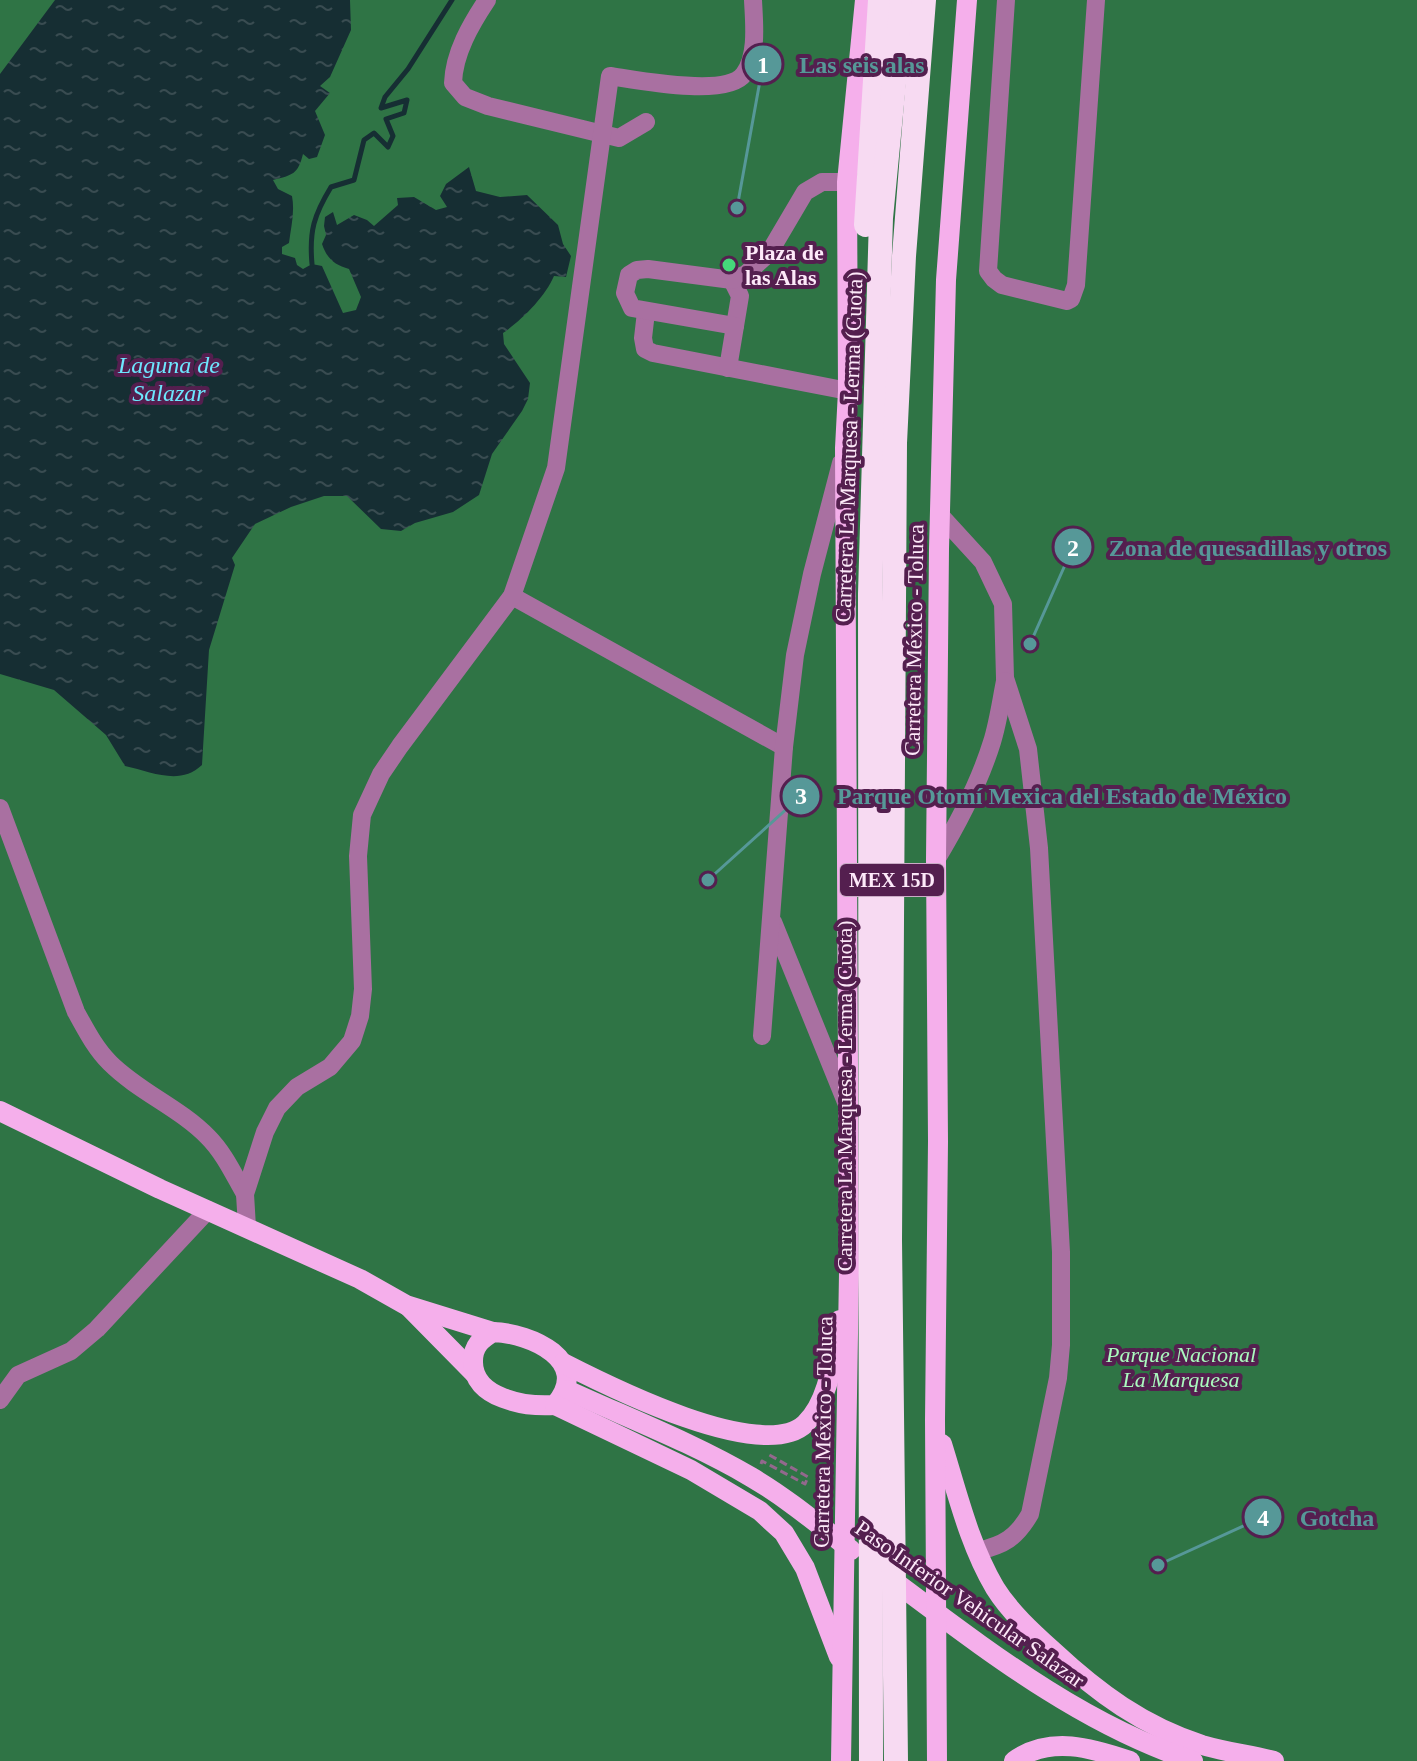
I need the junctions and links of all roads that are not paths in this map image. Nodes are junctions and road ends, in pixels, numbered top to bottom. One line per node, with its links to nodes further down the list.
1 (487, 0): 11 (street)
2 (753, 0): 11 (street)
3 (865, 0): 12 (main road, Carretera México - Toluca)
4 (880, 0): 20 (highway)
5 (902, 0): 20 (highway, Carretera La Marquesa - Lerma (Cuota) / MEX 15D)
6 (924, 0): 45 (highway, Carretera La Marquesa - Lerma (Cuota) / MEX 15D)
7 (967, 0): 19 (main road, Carretera México - Toluca)
8 (1006, 0): 9 (street)
9 (1096, 0)
10 (646, 122): 11 (street)
11 (601, 133): 21 (street)
12 (847, 182): 13 (street); 17 (main road, Carretera México - Toluca)
13 (732, 280): 14 (street); 15 (street)
14 (646, 312): 15 (street); 16 (street)
15 (735, 326): 16 (street)
16 (728, 368): 17 (street)
17 (848, 391): 18 (main road, Carretera México - Toluca)
18 (845, 448): 23 (street); 29 (main road, Carretera México - Toluca)
19 (940, 515): 22 (street); 25 (main road, Carretera México - Toluca)
20 (870, 594): 44 (highway, Carretera La Marquesa - Lerma (Cuota) / MEX 15D)
21 (512, 596): 23 (street); 30 (street)
22 (1005, 678): 25 (street); 41 (street)
23 (784, 747): 26 (street)
24 (0, 808): 30 (street)
25 (936, 860): 40 (main road, Carretera México - Toluca)
26 (771, 915): 27 (street); 29 (street)
27 (762, 1036)
28 (0, 1111): 31 (main road)
29 (849, 1111): 33 (main road, Carretera México - Toluca)
30 (245, 1194): 32 (street)
31 (208, 1210): 32 (main road); 39 (street)
32 (247, 1227): 34 (main road)
33 (849, 1273): 36 (main road); 42 (main road, Carretera México - Toluca)
34 (406, 1305): 35 (main road); 37 (main road)
35 (493, 1332): 36 (main road); 37 (main road)
36 (563, 1363): 38 (main road)
37 (474, 1373): 38 (main road)
38 (561, 1397): 42 (main road); 49 (main road, Paso Inferior Vehicular Salazar)
39 (0, 1400)
40 (935, 1420): 41 (main road); 46 (main road, Carretera México - Toluca)
41 (978, 1551): 50 (main road)
42 (844, 1672): 43 (main road, Carretera México - Toluca)
43 (841, 1761)
44 (871, 1761)
45 (896, 1761)
46 (937, 1761)
47 (1014, 1761): 48 (main road)
48 (1130, 1761)
49 (1193, 1761)
50 (1274, 1761)

